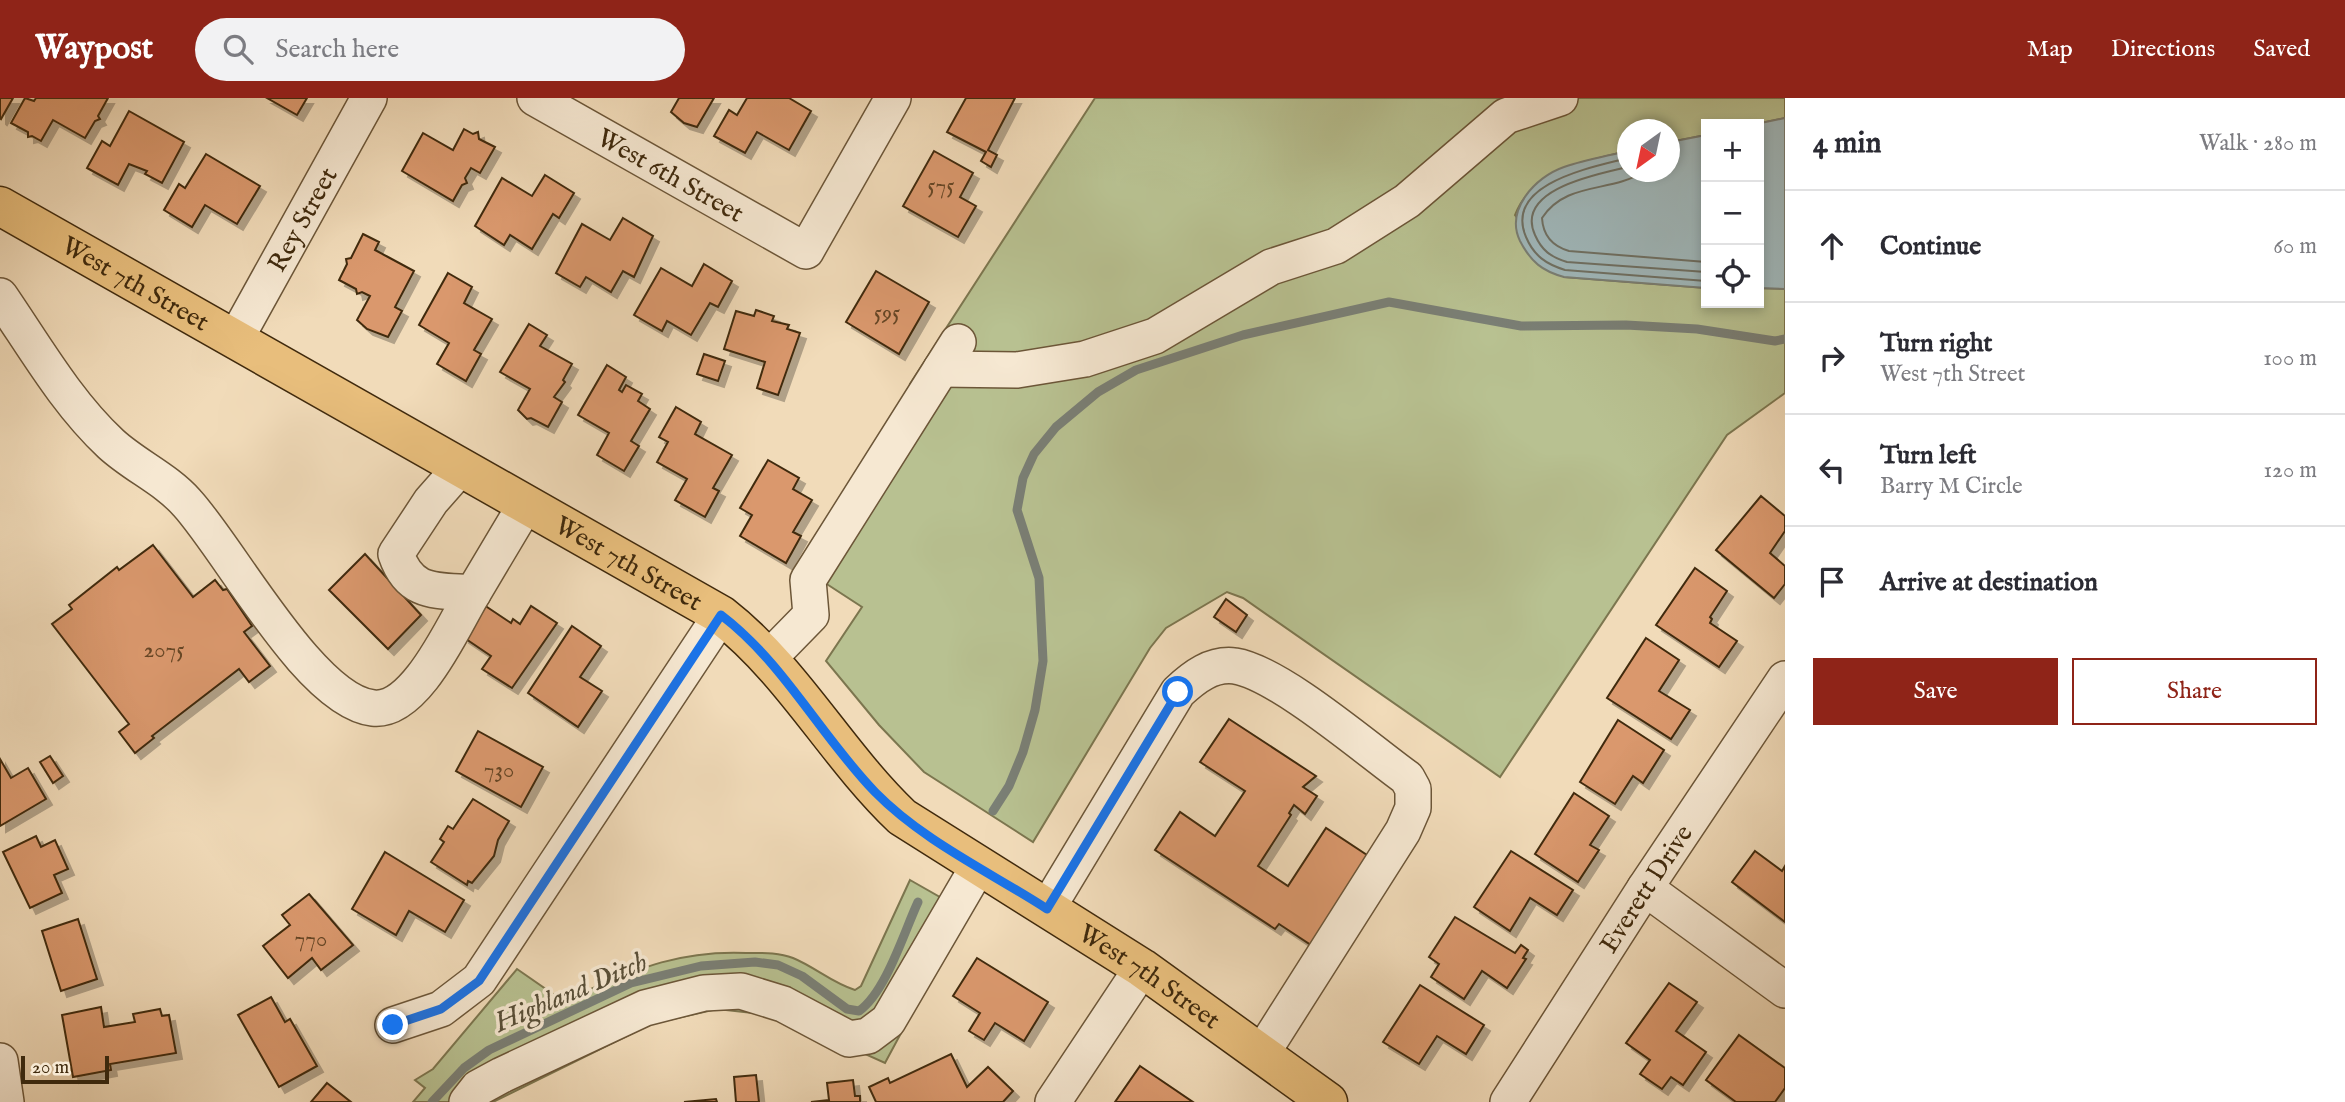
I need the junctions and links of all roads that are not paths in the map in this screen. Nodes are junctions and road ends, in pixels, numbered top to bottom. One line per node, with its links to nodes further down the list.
1 (369, 98): 7 (street, Rey Street)
2 (535, 98): 3 (street, West 6th Street)
3 (893, 98)
4 (1560, 98): 12 (street)
5 (0, 206): 7 (main road, West 7th Street)
6 (0, 296): 10 (street)
7 (235, 340): 8 (main road, West 7th Street)
8 (461, 467): 9 (main road, West 7th Street); 10 (street)
9 (526, 504): 10 (street); 11 (main road, West 7th Street)
10 (473, 593)
11 (721, 615): 12 (main road, West 7th Street); 19 (street)
12 (769, 658): 14 (main road, West 7th Street)
13 (1785, 679): 15 (street, Everett Drive)
14 (979, 865): 16 (main road, West 7th Street); 23 (street)
15 (1645, 888): 18 (street); 26 (street, Everett Drive)
16 (1047, 909): 17 (main road, West 7th Street); 20 (street)
17 (1142, 968): 20 (main road, West 7th Street); 24 (street)
18 (1785, 990)
19 (393, 1025)
20 (1262, 1054): 25 (main road, West 7th Street)
21 (0, 1061): 22 (street)
22 (6, 1102)
23 (467, 1102)
24 (1053, 1102)
25 (1328, 1102)
26 (1508, 1102)

